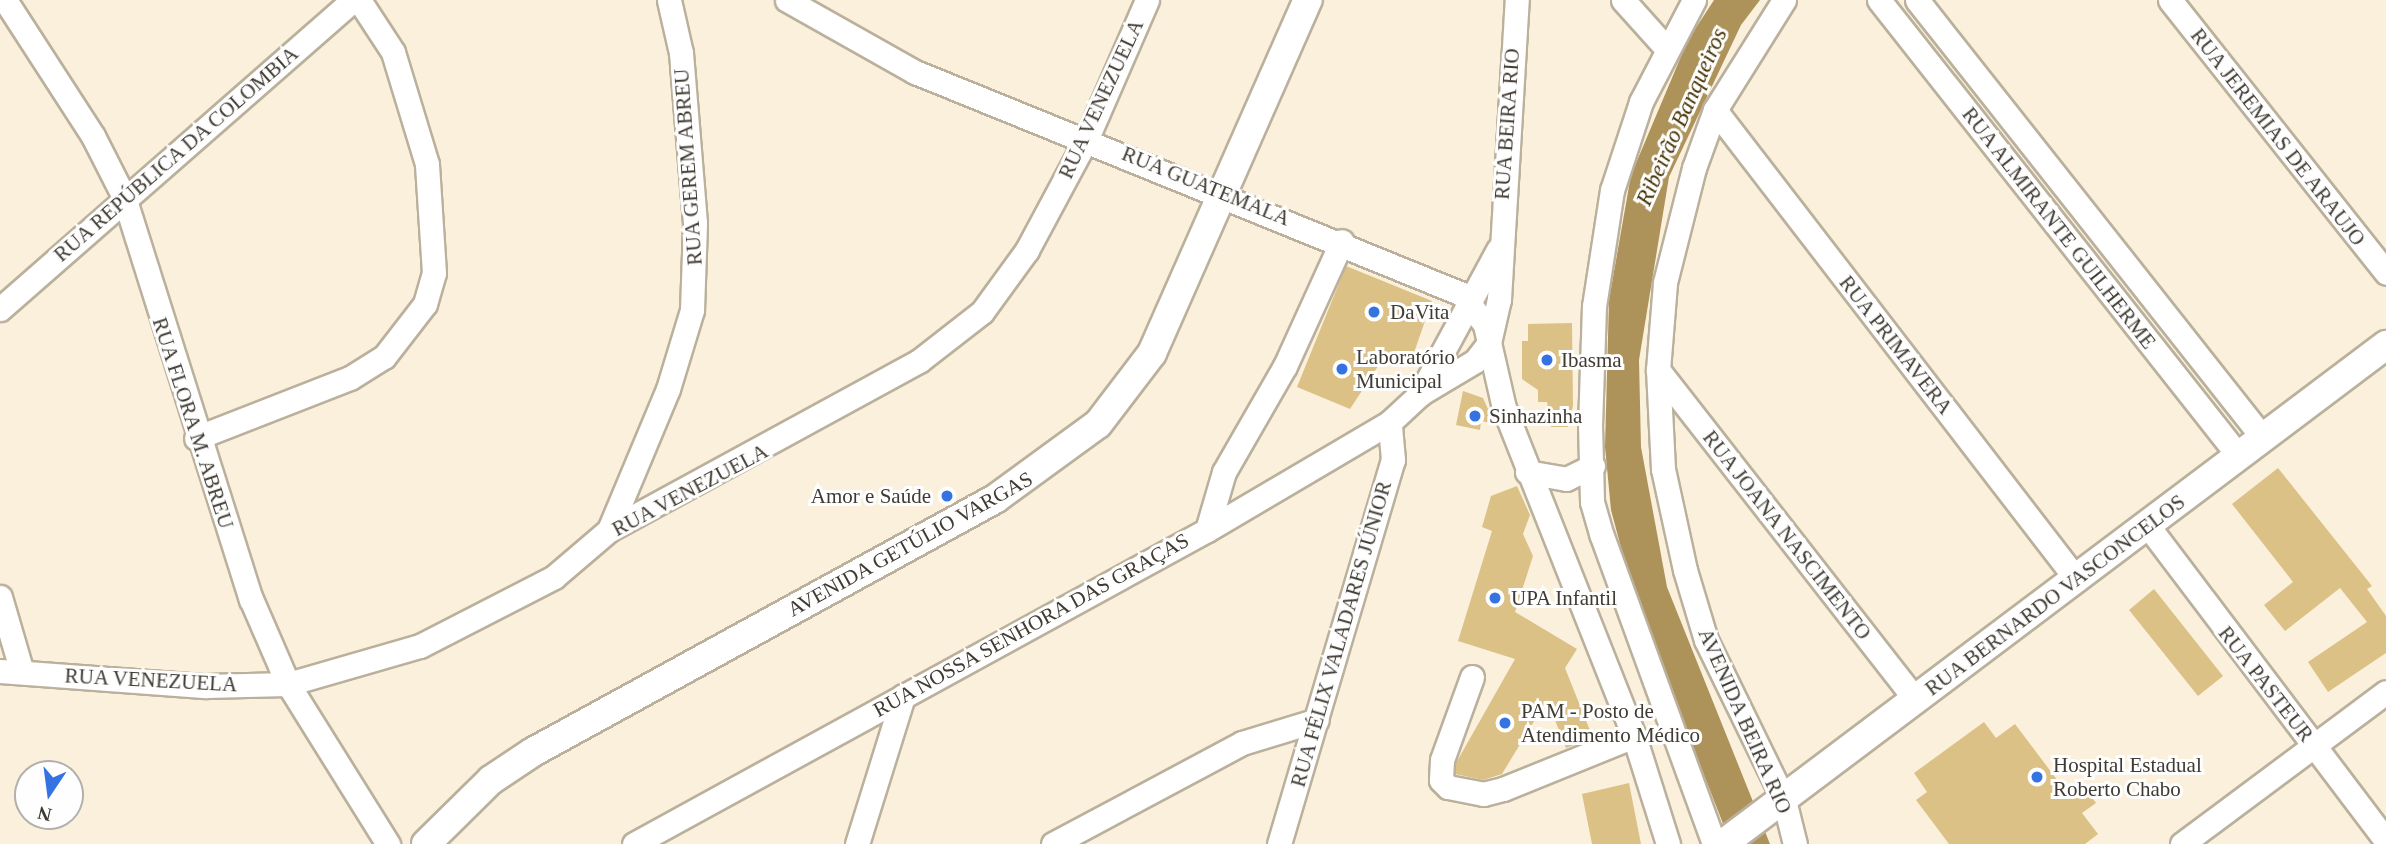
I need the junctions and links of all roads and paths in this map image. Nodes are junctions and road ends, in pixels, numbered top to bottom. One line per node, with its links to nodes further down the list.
1 (5, 0): 19 (street, RUA FLORA M. ABREU)
2 (356, 0): 19 (street, RUA REPÚBLICA DA COLOMBIA); 33 (street)
3 (669, 0): 41 (street, RUA GEREM ABREU)
4 (787, 0): 14 (street, RUA GUATEMALA)
5 (1147, 0): 17 (street, RUA VENEZUELA)
6 (1308, 0): 18 (main road, AVENIDA GETÚLIO VARGAS)
7 (1517, 0): 21 (street, RUA BEIRA RIO)
8 (1623, 0): 15 (street)
9 (1693, 0): 15 (street)
10 (1784, 0): 16 (street, AVENIDA BEIRA RIO)
11 (1879, 0): 35 (street, RUA ALMIRANTE GUILHERME)
12 (1917, 0): 34 (street, RUA ALMIRANTE GUILHERME)
13 (2170, 0): 22 (street, RUA JEREMIAS DE ARAUJO)
14 (817, 8): 17 (street, RUA GUATEMALA)
15 (1666, 48): 36 (street)
16 (1715, 110): 29 (street, AVENIDA BEIRA RIO); 43 (street, RUA PRIMAVERA)
17 (1087, 138): 18 (street, RUA GUATEMALA); 41 (street, RUA VENEZUELA)
18 (1227, 195): 20 (street, RUA GUATEMALA); 59 (main road, AVENIDA GETÚLIO VARGAS)
19 (124, 197): 24 (street, RUA REPÚBLICA DA COLOMBIA); 33 (street, RUA FLORA M. ABREU)
20 (1342, 241): 23 (street, RUA GUATEMALA); 42 (street)
21 (1499, 247): 23 (street, RUA BEIRA RIO); 26 (street, RUA BEIRA RIO)
22 (2386, 273)
23 (1472, 304): 25 (street, RUA BEIRA RIO); 26 (street, RUA BEIRA RIO)
24 (0, 309)
25 (1452, 336): 26 (street); 28 (street, RUA BEIRA RIO); 30 (street, RUA NOSSA SENHORA DAS GRAÇAS)
26 (1489, 343): 28 (street, RUA BEIRA RIO); 31 (street, RUA BEIRA RIO)
27 (2386, 345): 34 (main road, RUA BERNARDO VASCONCELOS)
28 (1468, 368): 30 (street, RUA NOSSA SENHORA DAS GRAÇAS); 31 (street, RUA BEIRA RIO)
29 (1658, 370): 50 (street, RUA JOANA NASCIMENTO); 54 (street, AVENIDA BEIRA RIO)
30 (1420, 394): 32 (street, RUA NOSSA SENHORA DAS GRAÇAS)
31 (1504, 408): 37 (street, RUA BEIRA RIO)
32 (1390, 422): 42 (street, RUA NOSSA SENHORA DAS GRAÇAS); 51 (street, RUA FÉLIX VALADARES JÚNIOR)
33 (197, 438): 47 (street, RUA FLORA M. ABREU)
34 (2263, 438): 35 (main road, RUA BERNARDO VASCONCELOS)
35 (2238, 455): 40 (main road, RUA BERNARDO VASCONCELOS)
36 (1592, 466): 37 (street); 38 (street)
37 (1527, 472): 39 (street, RUA BEIRA RIO)
38 (1592, 502): 39 (street); 63 (street)
39 (1541, 503): 52 (street, RUA BEIRA RIO)
40 (2148, 526): 43 (main road, RUA BERNARDO VASCONCELOS); 53 (street, RUA PASTEUR)
41 (609, 530): 47 (street, RUA VENEZUELA)
42 (1207, 530): 49 (street, RUA NOSSA SENHORA DAS GRAÇAS)
43 (2077, 580): 50 (main road, RUA BERNARDO VASCONCELOS)
44 (0, 597): 45 (street)
45 (11, 671): 47 (street, RUA VENEZUELA)
46 (1472, 677): 52 (street)
47 (288, 684): 58 (street, RUA FLORA M. ABREU)
48 (2386, 692): 53 (street)
49 (903, 696): 57 (street, RUA NOSSA SENHORA DAS GRAÇAS); 60 (street)
50 (1916, 700): 54 (main road, RUA BERNARDO VASCONCELOS)
51 (1317, 720): 55 (street); 61 (street, RUA FÉLIX VALADARES JÚNIOR)
52 (1634, 736): 62 (street, RUA BEIRA RIO)
53 (2313, 744): 56 (street, RUA PASTEUR); 66 (street)
54 (1777, 805): 64 (main road, RUA BERNARDO VASCONCELOS); 65 (street, AVENIDA BEIRA RIO)
55 (1061, 841)
56 (2386, 841)
57 (643, 842)
58 (388, 844)
59 (426, 844)
60 (857, 844)
61 (1279, 844)
62 (1668, 844)
63 (1714, 844)
64 (1723, 844)
65 (1795, 844)
66 (2182, 844)

